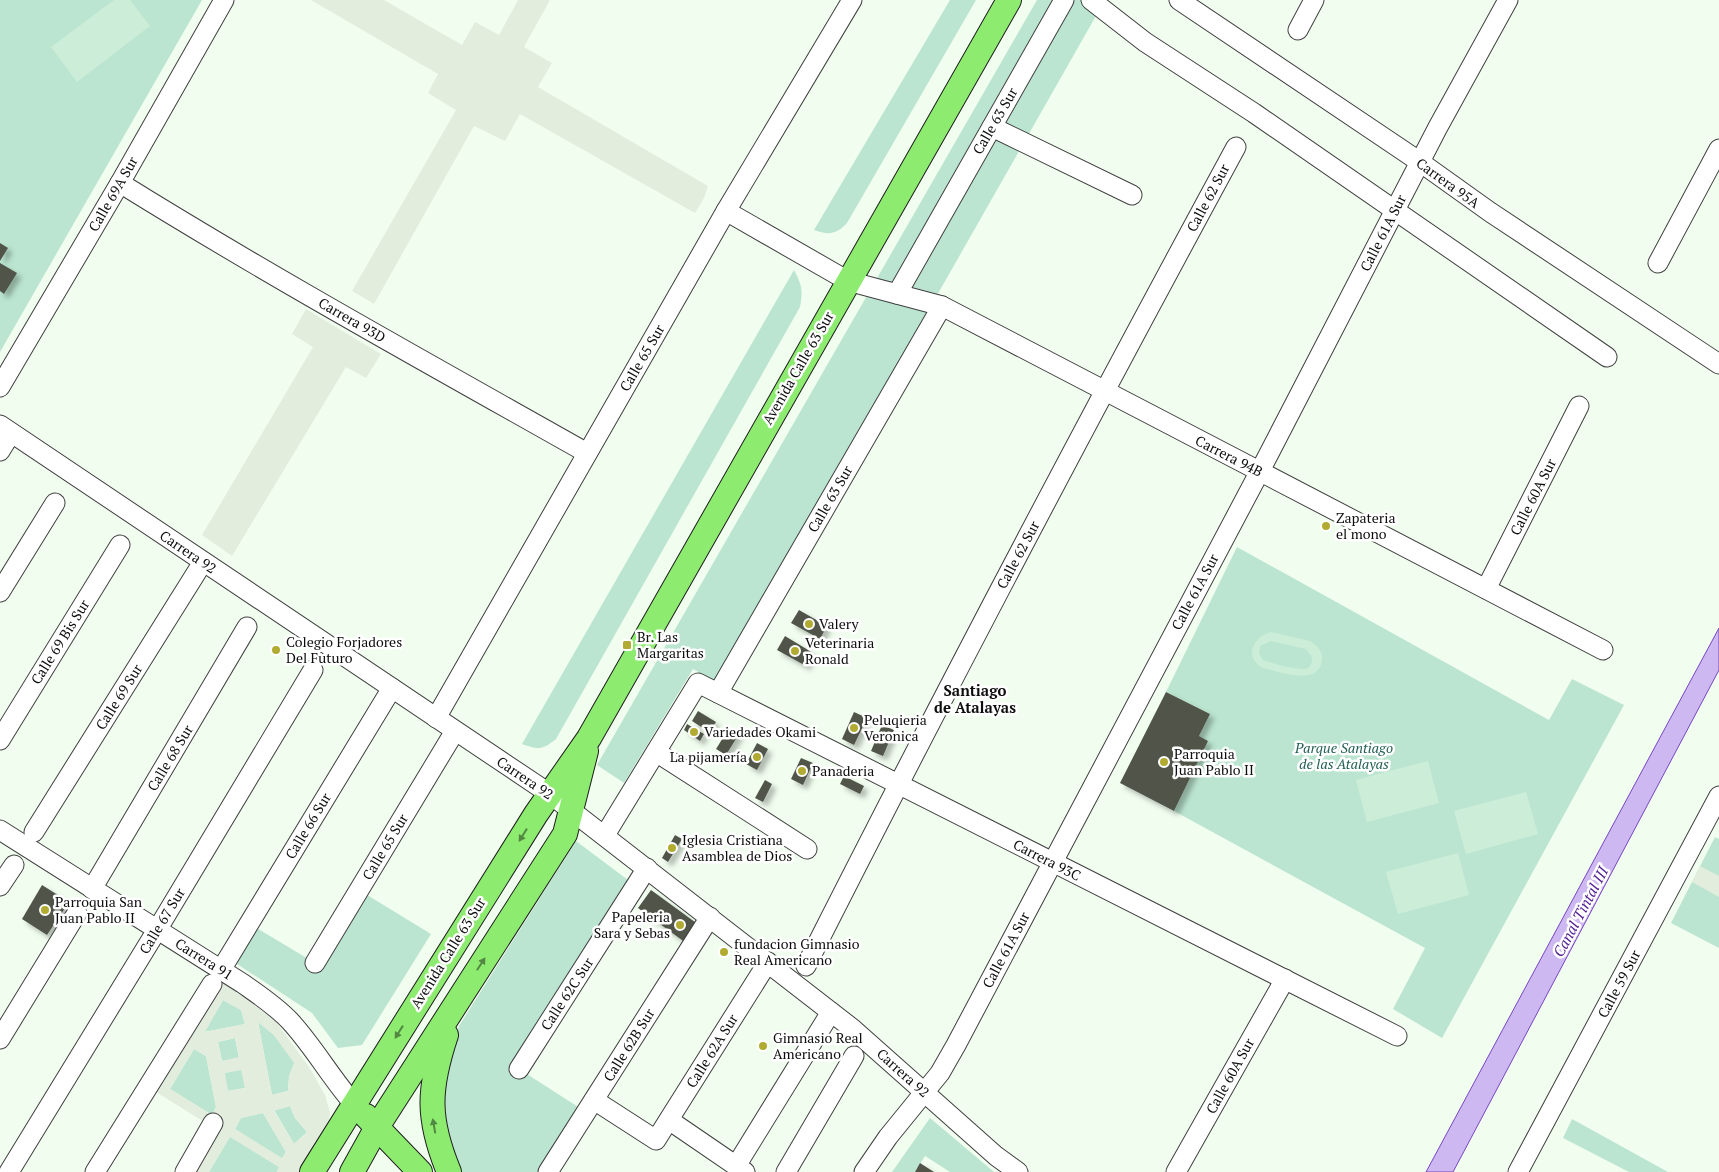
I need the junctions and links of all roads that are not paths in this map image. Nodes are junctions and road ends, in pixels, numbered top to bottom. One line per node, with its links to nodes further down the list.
1 (224, 0): 14 (street, Calle 69A Sur)
2 (852, 0): 16 (street, Calle 65 Sur)
3 (1064, 0): 10 (street, Calle 63 Sur)
4 (1091, 0): 17 (street)
5 (1179, 0): 13 (street, Carrera 95A)
6 (1314, 0): 9 (street)
7 (1508, 0): 13 (street, Calle 61A Sur)
8 (1006, 3): 19 (main road, Avenida Calle 63 Sur)
9 (1298, 30)
10 (992, 127): 15 (street); 20 (street, Calle 63 Sur)
11 (1236, 147): 25 (street, Calle 62 Sur)
12 (1719, 149): 18 (street)
13 (1420, 162): 17 (street, Calle 61A Sur); 23 (street, Carrera 95A)
14 (120, 183): 24 (street, Calle 69A Sur); 29 (street, Carrera 93D)
15 (1132, 195)
16 (726, 211): 19 (street, Carrera 94B); 29 (street, Calle 65 Sur)
17 (1395, 211): 22 (street); 30 (street, Calle 61A Sur)
18 (1658, 263)
19 (848, 281): 20 (street, Carrera 94B); 43 (main road, Avenida Calle 63 Sur)
20 (897, 294): 21 (street, Carrera 94B)
21 (942, 306): 25 (street, Carrera 94B); 40 (street, Calle 63 Sur)
22 (1607, 357)
23 (1719, 364)
24 (0, 387)
25 (1104, 390): 30 (street, Carrera 94B); 46 (street, Calle 62 Sur)
26 (1579, 406): 34 (street, Calle 60A Sur)
27 (6, 429): 28 (street); 33 (street, Carrera 92)
28 (0, 451)
29 (587, 453): 41 (street, Calle 65 Sur)
30 (1260, 471): 34 (street, Carrera 94B); 54 (street, Calle 61A Sur)
31 (55, 503): 35 (street)
32 (120, 544): 44 (street, Calle 69 Bis Sur)
33 (203, 562): 39 (street, Carrera 92); 51 (street, Calle 69 Sur)
34 (1486, 589): 37 (street, Carrera 94B)
35 (0, 592)
36 (248, 627): 58 (street, Calle 68 Sur)
37 (1603, 650)
38 (312, 670): 61 (street, Calle 67 Sur)
39 (392, 688): 41 (street, Carrera 92); 64 (street, Calle 66 Sur)
40 (718, 693): 45 (street, Carrera 93C); 46 (street, Carrera 93C)
41 (436, 718): 42 (street, Carrera 92)
42 (455, 731): 47 (street, Carrera 92); 63 (street, Calle 65 Sur)
43 (589, 738): 47 (main road, Avenida Calle 63 Sur); 49 (main road, Avenida Calle 63 Sur)
44 (0, 740)
45 (656, 752): 52 (street); 53 (street)
46 (898, 784): 54 (street, Carrera 93C); 65 (street, Calle 62 Sur)
47 (550, 794): 49 (street, Carrera 92); 76 (main road, Avenida Calle 63 Sur, one-way to 76)
48 (1719, 796): 94 (street, Calle 59 Sur)
49 (571, 810): 52 (street, Carrera 92); 68 (main road, Avenida Calle 63 Sur, one-way to 49)
50 (0, 830): 58 (street, Carrera 91)
51 (34, 832)
52 (605, 836): 56 (street, Carrera 92)
53 (807, 849)
54 (1052, 862): 66 (street, Carrera 93C); 74 (street, Calle 61A Sur)
55 (14, 865): 57 (street)
56 (647, 868): 60 (street, Carrera 92); 73 (street, Calle 62C Sur)
57 (0, 886)
58 (92, 889): 61 (street, Carrera 91)
59 (78, 913): 71 (street)
60 (710, 917): 62 (street, Carrera 92); 75 (street, Calle 62B Sur)
61 (157, 930): 76 (street, Carrera 91); 83 (street, Calle 67 Sur)
62 (768, 962): 69 (street, Carrera 92); 77 (street, Calle 62A Sur)
63 (315, 963)
64 (224, 965)
65 (806, 966)
66 (1284, 980): 70 (street, Carrera 93C); 93 (street, Calle 60A Sur)
67 (212, 984): 84 (street)
68 (455, 1005): 79 (main road, Avenida Calle 63 Sur); 88 (main road, one-way to 68)
69 (831, 1012): 74 (street, Carrera 92); 82 (street)
70 (1396, 1036)
71 (0, 1039)
72 (854, 1056): 90 (street)
73 (519, 1069)
74 (926, 1093): 91 (street, Calle 61A Sur); 92 (street, Carrera 92)
75 (594, 1100): 77 (street, Calle 62A Sur); 89 (street, Calle 62B Sur)
76 (354, 1104): 79 (main road); 80 (main road, Avenida Calle 63 Sur)
77 (669, 1120): 82 (street)
78 (213, 1123): 85 (street)
79 (376, 1127): 81 (main road, Avenida Calle 63 Sur); 87 (main road)
80 (334, 1136): 81 (main road); 86 (main road, Avenida Calle 63 Sur)
81 (361, 1168)
82 (741, 1169)
83 (8, 1172)
84 (95, 1172)
85 (185, 1172)
86 (312, 1172)
87 (420, 1172)
88 (449, 1172)
89 (548, 1172)
90 (786, 1172)
91 (864, 1172)
92 (1018, 1172)
93 (1176, 1172)
94 (1518, 1172)

